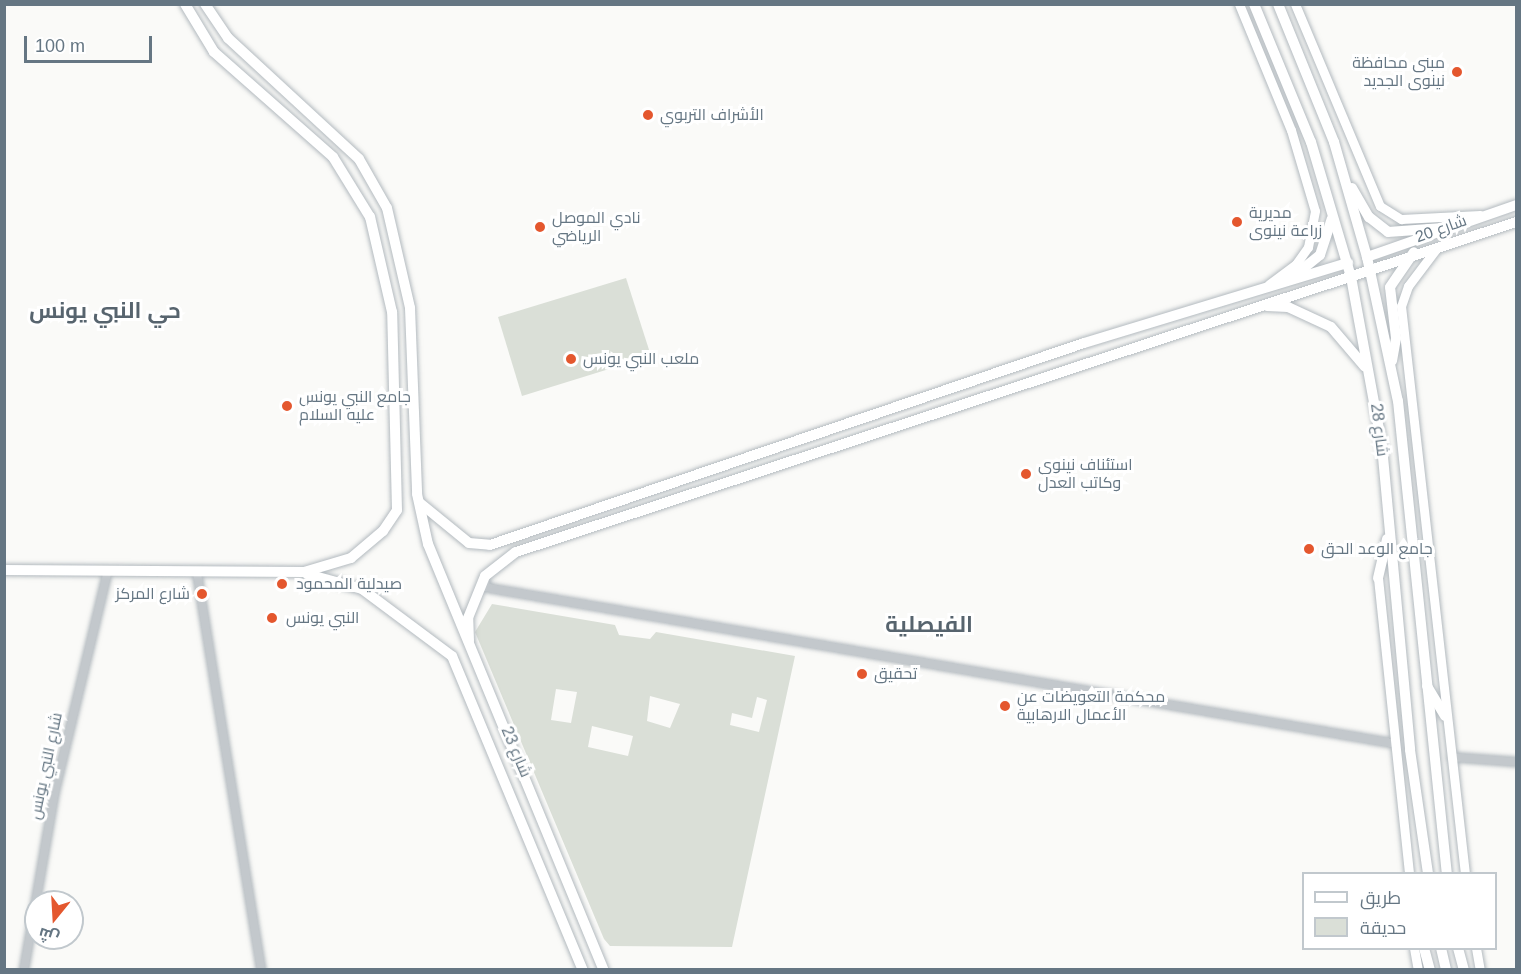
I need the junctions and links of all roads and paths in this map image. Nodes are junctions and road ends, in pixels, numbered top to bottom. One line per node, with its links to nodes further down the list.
1 (185, 4): 22 (main road)
2 (205, 4): 21 (main road, شارع 23)
3 (1239, 4): 19 (main road)
4 (1254, 4): 9 (main road, شارع 28)
5 (1278, 4): 7 (main road, شارع 28)
6 (1295, 4): 10 (main road)
7 (1343, 171): 12 (main road); 16 (main road, شارع 28)
8 (1516, 204): 10 (main road, شارع 20)
9 (1331, 209): 15 (main road, شارع 28); 18 (main road)
10 (1494, 212): 12 (main road, شارع 20)
11 (1516, 222): 13 (main road, شارع 20)
12 (1443, 228): 16 (main road, شارع 20)
13 (1441, 243): 14 (main road, شارع 20); 35 (main road)
14 (1414, 252): 16 (main road, شارع 20); 23 (main road)
15 (1348, 263): 16 (main road); 17 (main road, شارع 28); 18 (main road)
16 (1368, 263): 17 (main road); 23 (main road, شارع 28)
17 (1351, 277): 20 (main road); 24 (main road, شارع 28)
18 (1289, 280): 19 (main road)
19 (1258, 290): 25 (main road)
20 (1267, 306): 24 (main road); 31 (main road)
21 (410, 308): 22 (main road); 25 (main road, شارع 23)
22 (392, 312): 30 (main road)
23 (1391, 367): 34 (main road, شارع 28)
24 (1372, 383): 26 (main road, شارع 28)
25 (417, 494): 33 (main road, شارع 23)
26 (1389, 530): 32 (main road); 40 (main road, شارع 28)
27 (4, 570): 28 (main road)
28 (108, 571): 29 (main road); 50 (street, شارع النبي يونس)
29 (196, 573): 30 (main road); 51 (street)
30 (289, 573): 44 (main road, شارع 23)
31 (485, 576): 33 (main road); 36 (street)
32 (1378, 578): 36 (main road)
33 (469, 641): 43 (main road, شارع 23)
34 (1424, 676): 35 (main road); 41 (main road, شارع 28)
35 (1445, 716): 37 (main road)
36 (1391, 743): 39 (main road)
37 (1451, 757): 38 (street); 42 (main road)
38 (1516, 762)
39 (1409, 872)
40 (1428, 872)
41 (1447, 872)
42 (1465, 872)
43 (586, 920): 54 (main road); 55 (main road)
44 (564, 924): 52 (main road); 53 (main road)
45 (1414, 950): 56 (main road)
46 (1425, 950): 57 (main road)
47 (1441, 950): 58 (main road)
48 (1459, 950): 59 (main road)
49 (1476, 950): 60 (main road)
50 (24, 969)
51 (261, 969)
52 (577, 969)
53 (583, 969)
54 (604, 969)
55 (610, 969)
56 (1418, 969)
57 (1430, 969)
58 (1446, 969)
59 (1464, 969)
60 (1480, 969)

